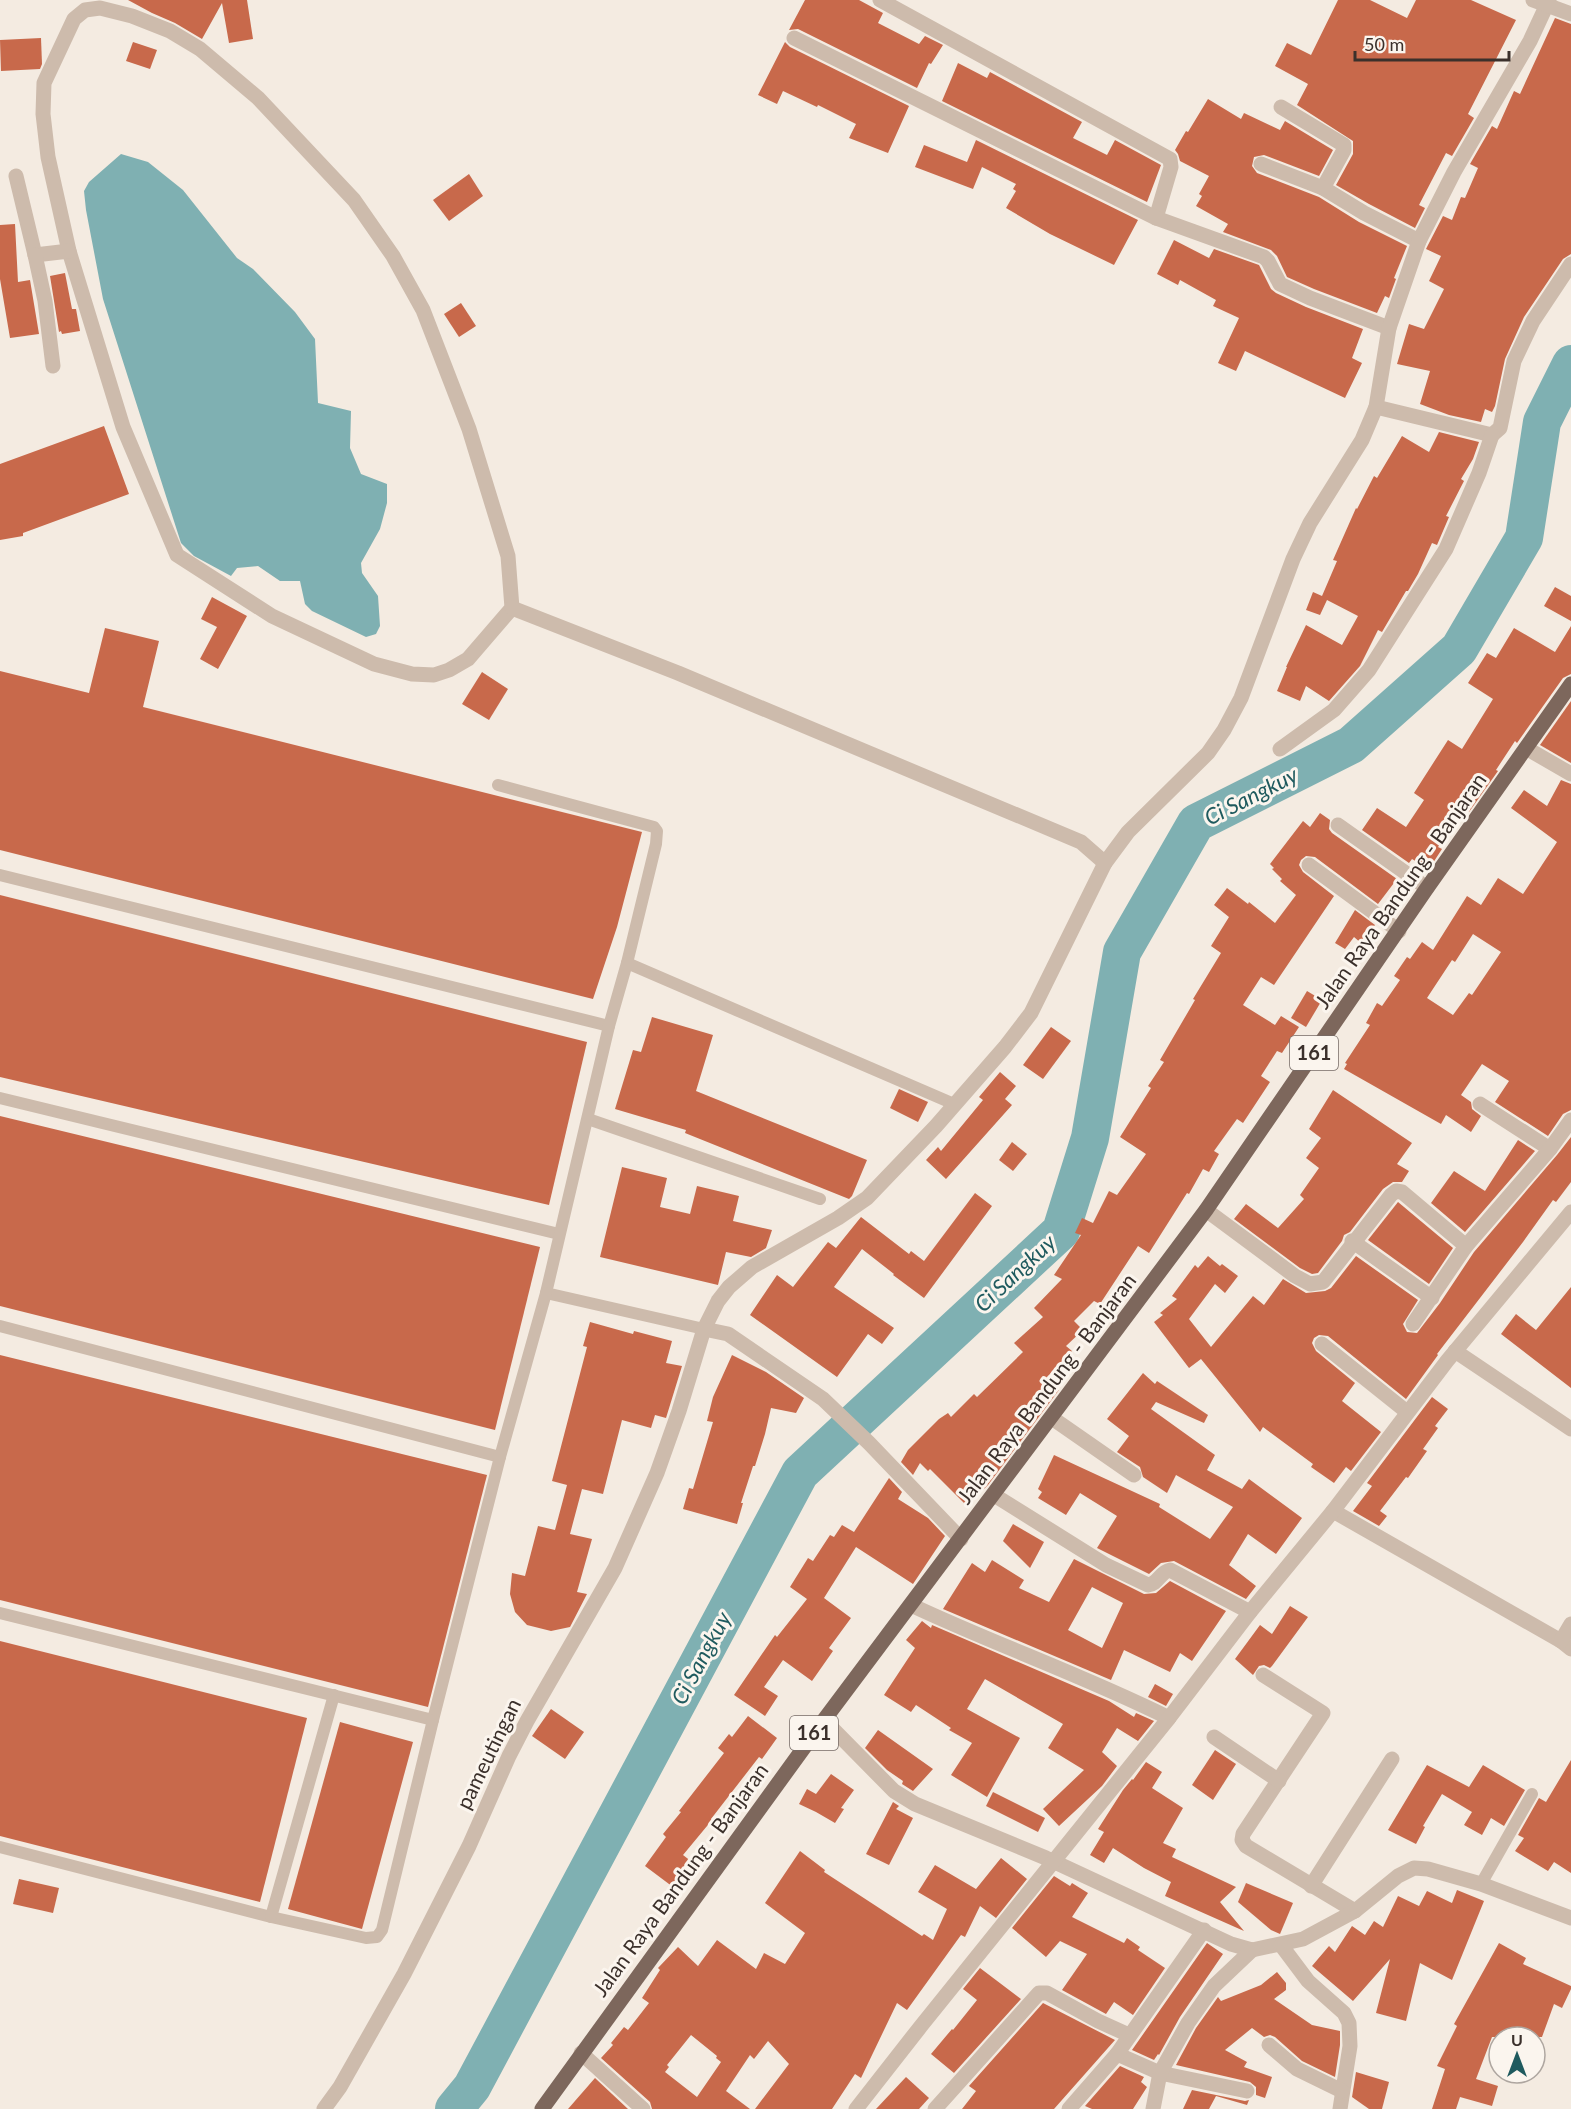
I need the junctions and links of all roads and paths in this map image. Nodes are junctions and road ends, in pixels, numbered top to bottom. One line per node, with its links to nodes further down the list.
1 (880, 0): 9 (street)
2 (1543, 2): 3 (street); 10 (street, pameutingan)
3 (1571, 14)
4 (794, 38): 9 (street)
5 (1281, 107): 8 (street)
6 (1261, 164): 8 (street)
7 (16, 176): 12 (street)
8 (1323, 188): 10 (street)
9 (1156, 218): 14 (street)
10 (1419, 241): 14 (street, pameutingan)
11 (69, 251): 12 (street); 18 (street); 18 (street)
12 (35, 255): 15 (street)
13 (1571, 264): 17 (street)
14 (1389, 328): 16 (street, pameutingan)
15 (53, 366)
16 (1376, 407): 17 (street); 25 (street, pameutingan)
17 (1492, 435): 21 (street)
18 (512, 608): 25 (street)
19 (1571, 684): 20 (main road, Jalan Raya Bandung - Banjaran / 161)
20 (1526, 748): 22 (street); 28 (main road, Jalan Raya Bandung - Banjaran / 161)
21 (1280, 749)
22 (1571, 774)
23 (498, 785): 30 (lane)
24 (1338, 825): 28 (street)
25 (1105, 863): 33 (street, pameutingan)
26 (1309, 865): 29 (street)
27 (0, 875): 31 (lane)
28 (1427, 888): 29 (main road, Jalan Raya Bandung - Banjaran / 161)
29 (1399, 931): 39 (main road, Jalan Raya Bandung - Banjaran / 161)
30 (627, 963): 31 (lane); 33 (lane)
31 (609, 1026): 35 (lane)
32 (0, 1098): 41 (lane)
33 (954, 1104): 48 (street, pameutingan)
34 (1480, 1104): 37 (street)
35 (588, 1119): 38 (lane); 41 (lane)
36 (1571, 1120): 37 (street)
37 (1550, 1149): 43 (street)
38 (820, 1199)
39 (1206, 1210): 42 (street); 52 (main road, Jalan Raya Bandung - Banjaran / 161)
40 (1570, 1215): 50 (street)
41 (559, 1234): 44 (lane)
42 (1353, 1241): 43 (street); 45 (street)
43 (1467, 1246): 45 (street)
44 (546, 1293): 48 (lane); 54 (lane)
45 (1432, 1298): 46 (street)
46 (1413, 1324)
47 (0, 1326): 54 (lane)
48 (704, 1329): 58 (street); 90 (street, pameutingan)
49 (1322, 1344): 51 (street)
50 (1456, 1352): 51 (street); 53 (street)
51 (1407, 1413): 57 (street)
52 (1052, 1418): 55 (street); 56 (main road, Jalan Raya Bandung - Banjaran / 161)
53 (1571, 1429)
54 (500, 1457): 67 (lane)
55 (1134, 1475)
56 (994, 1495): 58 (main road, Jalan Raya Bandung - Banjaran / 161); 60 (street)
57 (1333, 1511): 60 (street); 63 (street)
58 (961, 1539): 59 (main road, Jalan Raya Bandung - Banjaran / 161)
59 (911, 1605): 66 (street); 68 (main road, Jalan Raya Bandung - Banjaran / 161)
60 (1250, 1612): 66 (street)
61 (0, 1613): 65 (lane)
62 (1571, 1624): 63 (street)
63 (1566, 1645)
64 (1263, 1675): 71 (street)
65 (334, 1695): 67 (lane); 78 (lane)
66 (1169, 1718): 74 (street)
67 (433, 1720): 78 (lane)
68 (824, 1720): 74 (street); 85 (main road, Jalan Raya Bandung - Banjaran / 161)
69 (1214, 1737): 71 (street)
70 (1392, 1759): 76 (street)
71 (1279, 1782): 76 (street)
72 (1532, 1794): 75 (lane)
73 (0, 1847): 78 (lane)
74 (1053, 1862): 80 (street); 93 (street)
75 (1481, 1884): 77 (street); 79 (street)
76 (1311, 1886): 77 (street)
77 (1355, 1911): 81 (street)
78 (271, 1917)
79 (1571, 1918)
80 (1204, 1930): 82 (street); 83 (street)
81 (1281, 1945): 82 (street); 89 (street)
82 (1252, 1950): 87 (street)
83 (1129, 2035): 86 (street); 94 (street)
84 (1269, 2045): 89 (street)
85 (581, 2054): 91 (main road, Jalan Raya Bandung - Banjaran / 161); 92 (street)
86 (1117, 2054): 87 (street); 95 (street)
87 (1160, 2073): 88 (street); 96 (street)
88 (1247, 2091)
89 (1342, 2091): 97 (street)
90 (324, 2109)
91 (542, 2109)
92 (643, 2109)
93 (856, 2109)
94 (935, 2109)
95 (1069, 2109)
96 (1153, 2109)
97 (1340, 2109)

